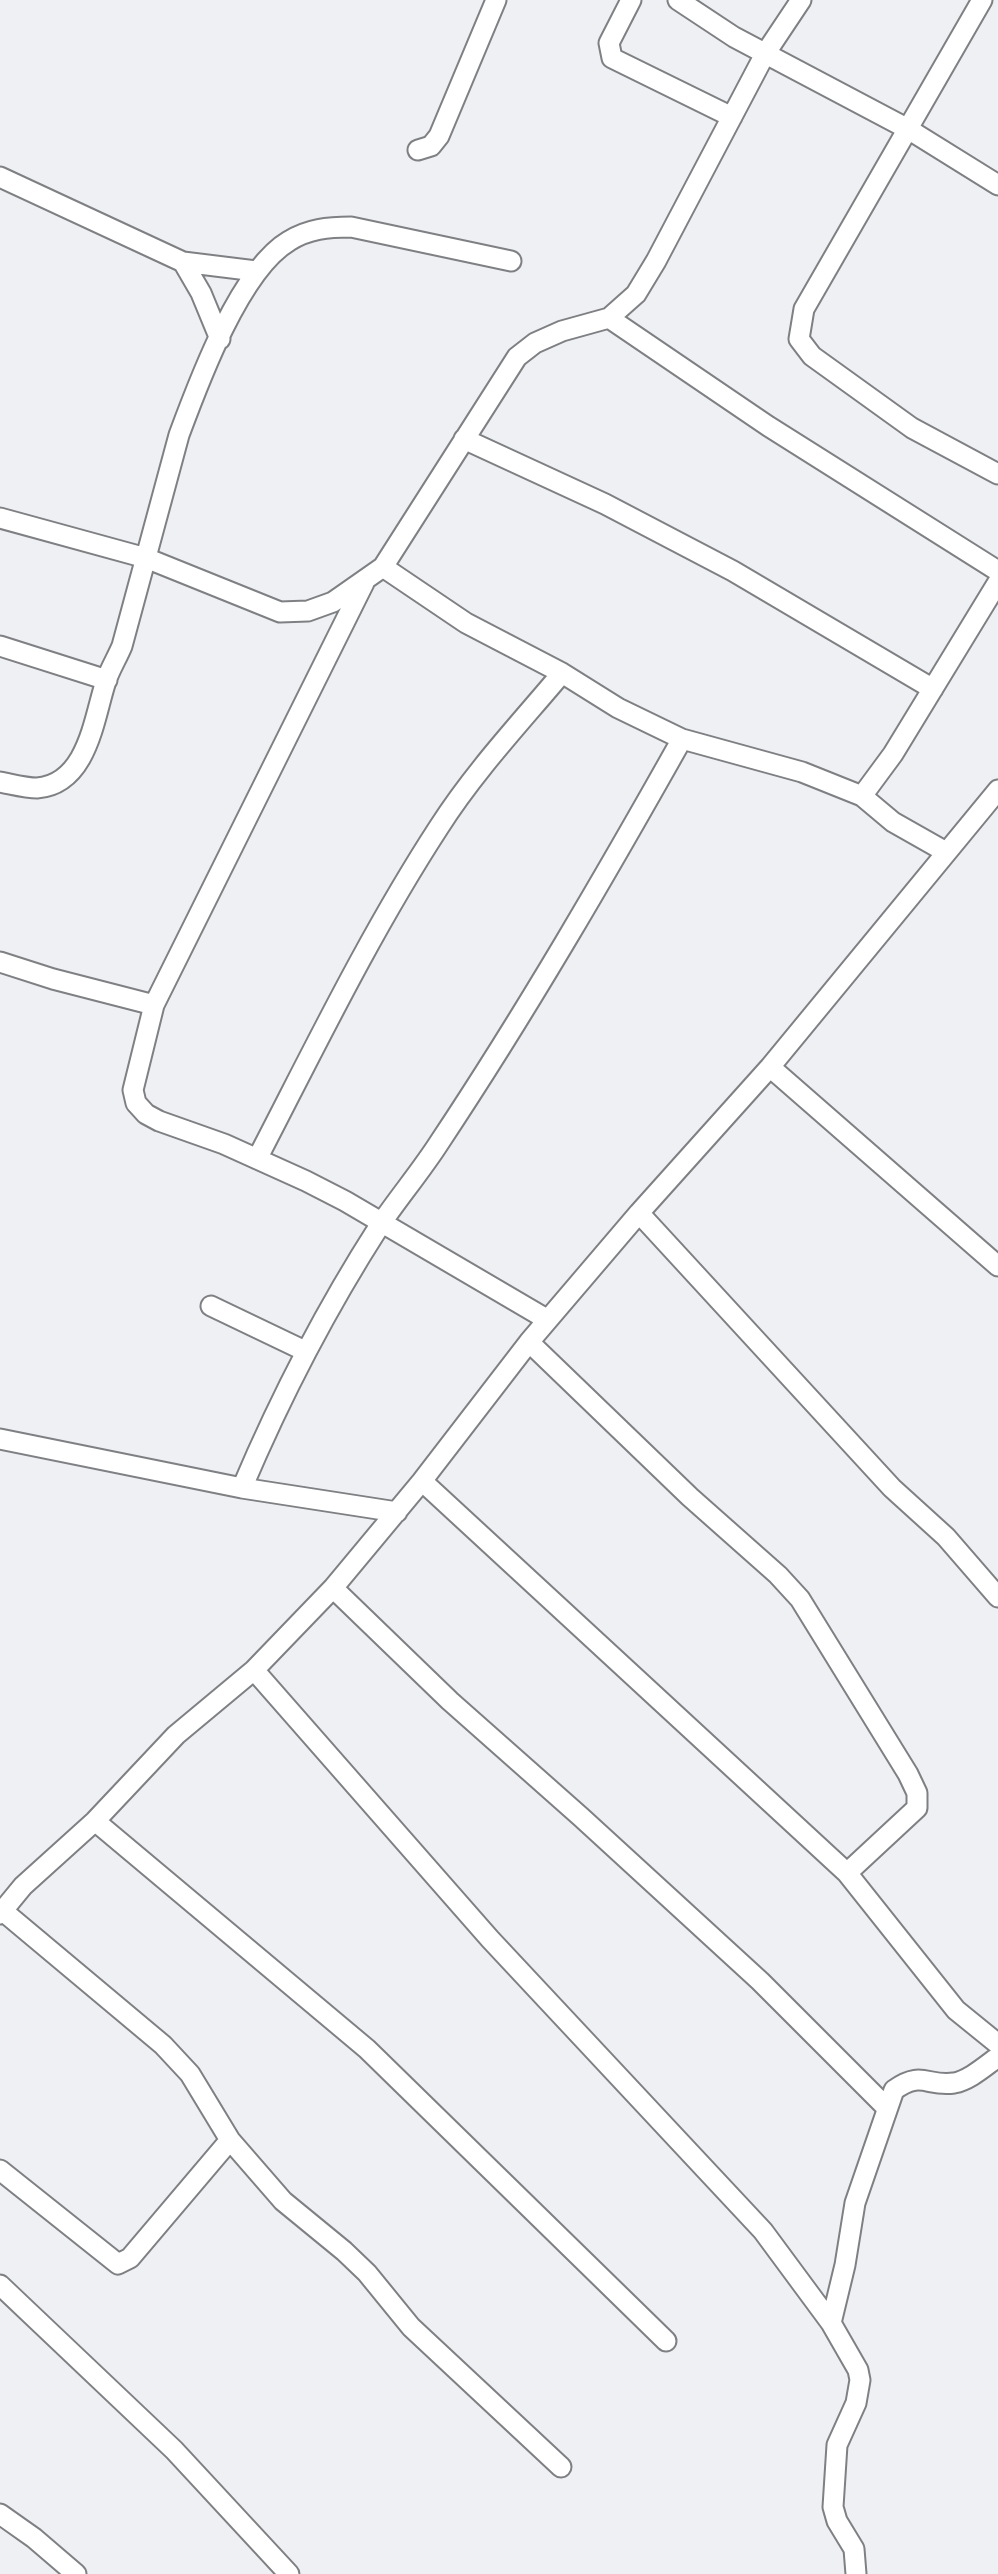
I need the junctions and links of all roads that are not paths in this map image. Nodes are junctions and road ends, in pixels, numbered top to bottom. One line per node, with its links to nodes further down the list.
1 (496, 0): 9 (street)
2 (631, 0): 7 (street)
3 (801, 0): 6 (street)
4 (982, 0): 8 (street)
5 (684, 2): 6 (street)
6 (765, 54): 7 (street); 8 (street)
7 (732, 117): 15 (street)
8 (908, 129): 11 (street); 18 (street)
9 (418, 150)
10 (0, 177): 13 (street)
11 (998, 185)
12 (511, 261): 14 (street)
13 (183, 262): 14 (street); 16 (street)
14 (256, 271): 16 (street)
15 (609, 318): 17 (street); 22 (street)
16 (220, 339): 20 (street)
17 (464, 439): 21 (street); 28 (street)
18 (998, 474)
19 (0, 517): 20 (street)
20 (146, 558): 24 (street); 27 (street)
21 (383, 567): 24 (street); 26 (street)
22 (998, 571)
23 (998, 582): 28 (street)
24 (364, 583): 35 (street)
25 (0, 646): 27 (street)
26 (562, 673): 29 (street); 37 (street)
27 (107, 680): 30 (street)
28 (933, 689): 32 (street)
29 (682, 739): 32 (street); 39 (street)
30 (0, 782)
31 (998, 790): 33 (street)
32 (862, 796): 33 (street)
33 (946, 852): 36 (street)
34 (0, 962): 35 (street)
35 (155, 1004): 37 (street)
36 (770, 1067): 38 (street); 40 (street)
37 (257, 1159): 39 (street)
38 (639, 1213): 42 (street); 50 (street)
39 (382, 1224): 42 (street); 44 (street)
40 (998, 1266)
41 (211, 1306): 44 (street)
42 (548, 1320): 43 (street)
43 (529, 1342): 46 (street); 53 (street)
44 (305, 1351): 47 (street)
45 (0, 1439): 47 (street)
46 (422, 1481): 48 (street); 53 (street)
47 (242, 1488): 48 (street)
48 (397, 1512): 49 (street)
49 (333, 1588): 51 (street); 57 (street)
50 (998, 1597)
51 (254, 1670): 52 (street); 61 (street)
52 (95, 1821): 54 (street); 62 (street)
53 (847, 1873): 55 (street)
54 (1, 1912): 58 (street)
55 (998, 2044)
56 (998, 2057): 57 (street)
57 (887, 2108): 61 (street)
58 (230, 2140): 59 (street); 63 (street)
59 (0, 2170)
60 (0, 2285): 66 (street)
61 (831, 2323): 67 (street)
62 (666, 2341)
63 (561, 2467)
64 (0, 2514): 65 (street)
65 (76, 2574)
66 (289, 2574)
67 (856, 2574)

